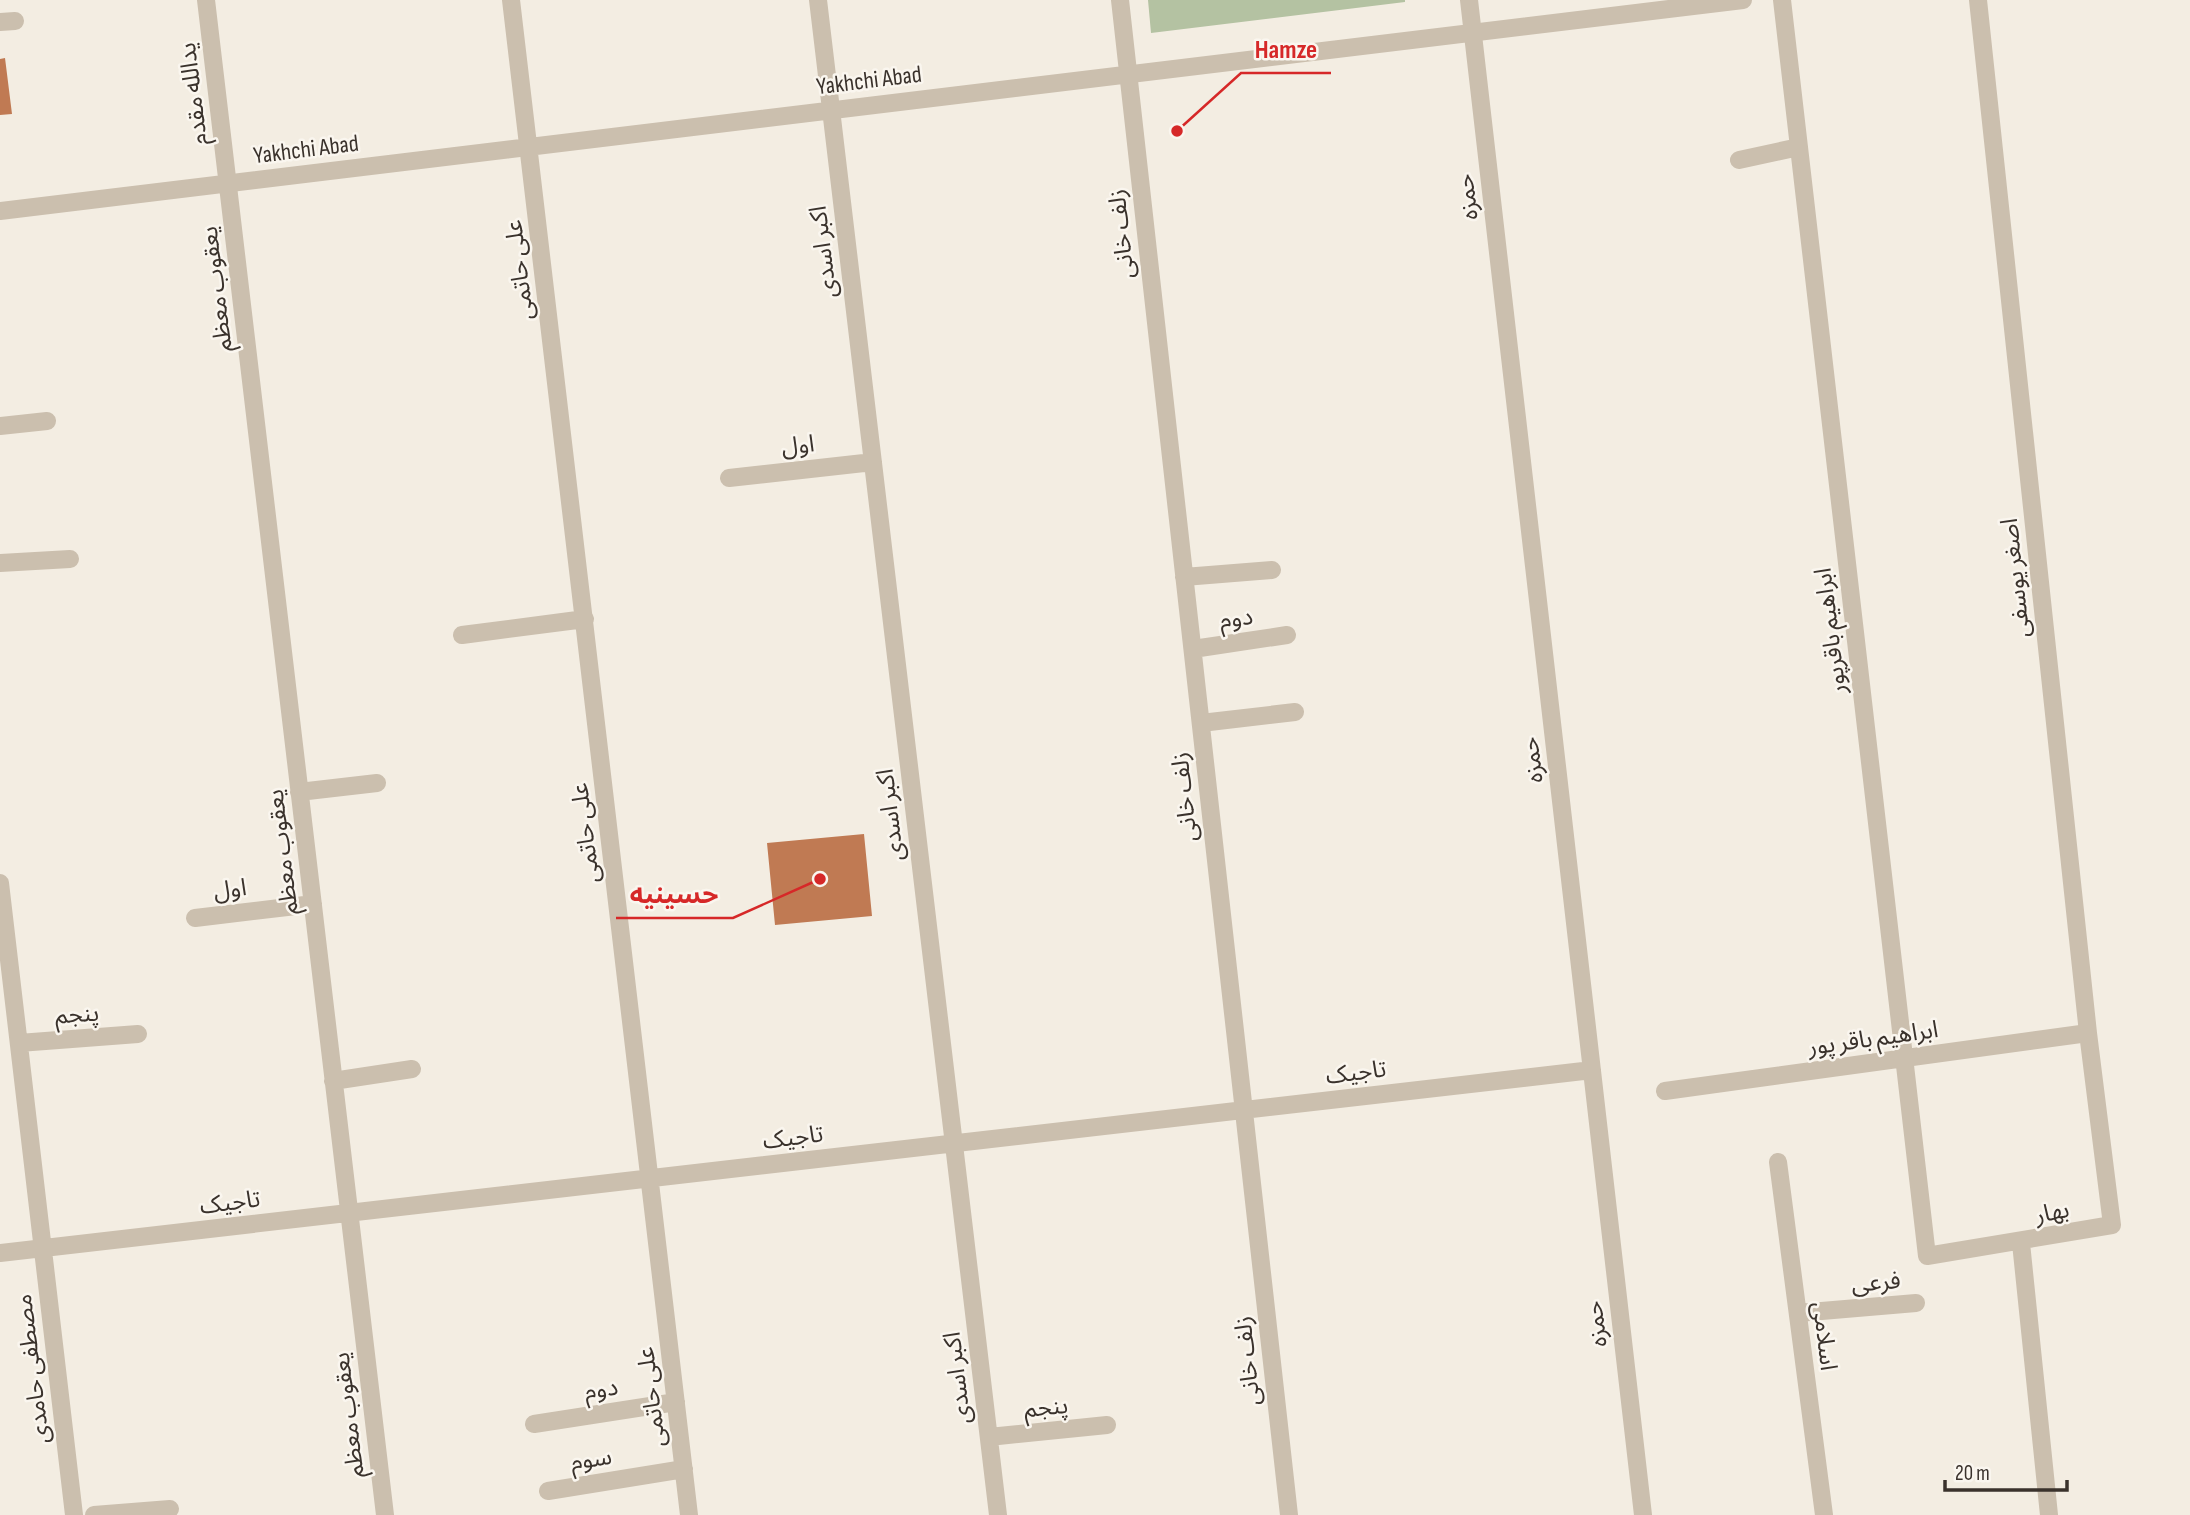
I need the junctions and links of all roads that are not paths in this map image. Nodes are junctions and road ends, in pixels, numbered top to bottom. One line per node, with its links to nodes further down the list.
1 (206, 0): 15 (street, یدالله مقدم)
2 (512, 0): 12 (street, علی حاتمی)
3 (818, 0): 11 (street, اکبر اسدی)
4 (1119, 0): 10 (street, زلف خانی)
5 (1469, 0): 9 (street, حمزه)
6 (1743, 0): 9 (street, Yakhchi Abad)
7 (1782, 0): 13 (street, ابراهیم باقرپور)
8 (1978, 0): 36 (street, اصغر یوسفی)
9 (1473, 32): 10 (street, Yakhchi Abad); 41 (street, حمزه)
10 (1128, 74): 11 (street, Yakhchi Abad); 24 (street, زلف خانی)
11 (831, 110): 12 (street, Yakhchi Abad); 19 (street, اکبر اسدی)
12 (529, 146): 15 (street, Yakhchi Abad); 25 (street, علی حاتمی)
13 (1799, 147): 14 (street); 39 (street, ابراهیم باقرپور)
14 (1739, 160)
15 (228, 183): 16 (street, Yakhchi Abad); 32 (street, یعقوب معظم)
16 (0, 211)
17 (47, 421): 18 (street)
18 (0, 426)
19 (873, 462): 20 (street, اول); 45 (street, اکبر اسدی)
20 (729, 478)
21 (70, 559): 22 (street)
22 (0, 563)
23 (1272, 570): 24 (street)
24 (1184, 577): 28 (street, زلف خانی)
25 (585, 618): 26 (street); 48 (street, علی حاتمی)
26 (462, 635)
27 (1287, 635): 28 (street, دوم)
28 (1193, 649): 30 (street, زلف خانی)
29 (1295, 712): 30 (street)
30 (1201, 723): 44 (street, زلف خانی)
31 (377, 783): 32 (street)
32 (299, 792): 34 (street, یعقوب معظم)
33 (0, 883): 38 (street, مصطفی حامدی)
34 (313, 904): 35 (street, اول); 42 (street, یعقوب معظم)
35 (195, 918)
36 (2088, 1033): 39 (street, ابراهیم باقر پور); 46 (street, اصغر یوسفی)
37 (138, 1034): 38 (street, پنجم)
38 (19, 1042): 51 (street, مصطفی حامدی)
39 (1904, 1058): 43 (street, ابراهیم باقر پور); 53 (street, ابراهیم باقرپور)
40 (412, 1069): 42 (street)
41 (1592, 1070): 44 (street, تاجیک); 69 (street, حمزه)
42 (333, 1082): 49 (street, یعقوب معظم)
43 (1665, 1091)
44 (1244, 1110): 45 (street, تاجیک); 68 (street, زلف خانی)
45 (953, 1143): 48 (street, تاجیک); 59 (street, اکبر اسدی)
46 (2103, 1150): 50 (street, بهار)
47 (1778, 1162): 55 (street, اسلامی)
48 (650, 1178): 49 (street, تاجیک); 56 (street, علی حاتمی)
49 (349, 1212): 51 (street, تاجیک); 65 (street, یعقوب معظم)
50 (2021, 1243): 53 (street, بهار); 71 (street)
51 (43, 1248): 52 (street, تاجیک); 63 (street, مصطفی حامدی)
52 (0, 1253)
53 (1927, 1256)
54 (1916, 1303): 55 (street, فرعی)
55 (1798, 1313): 70 (street, اسلامی)
56 (676, 1402): 57 (street, دوم); 60 (street, علی حاتمی)
57 (534, 1424)
58 (1107, 1425): 59 (street, پنجم)
59 (989, 1437): 67 (street, اکبر اسدی)
60 (684, 1469): 61 (street, سوم); 66 (street, علی حاتمی)
61 (548, 1491)
62 (170, 1509): 64 (street)
63 (74, 1515)
64 (94, 1515)
65 (385, 1515)
66 (689, 1515)
67 (998, 1515)
68 (1289, 1515)
69 (1643, 1515)
70 (1824, 1515)
71 (2049, 1515)

